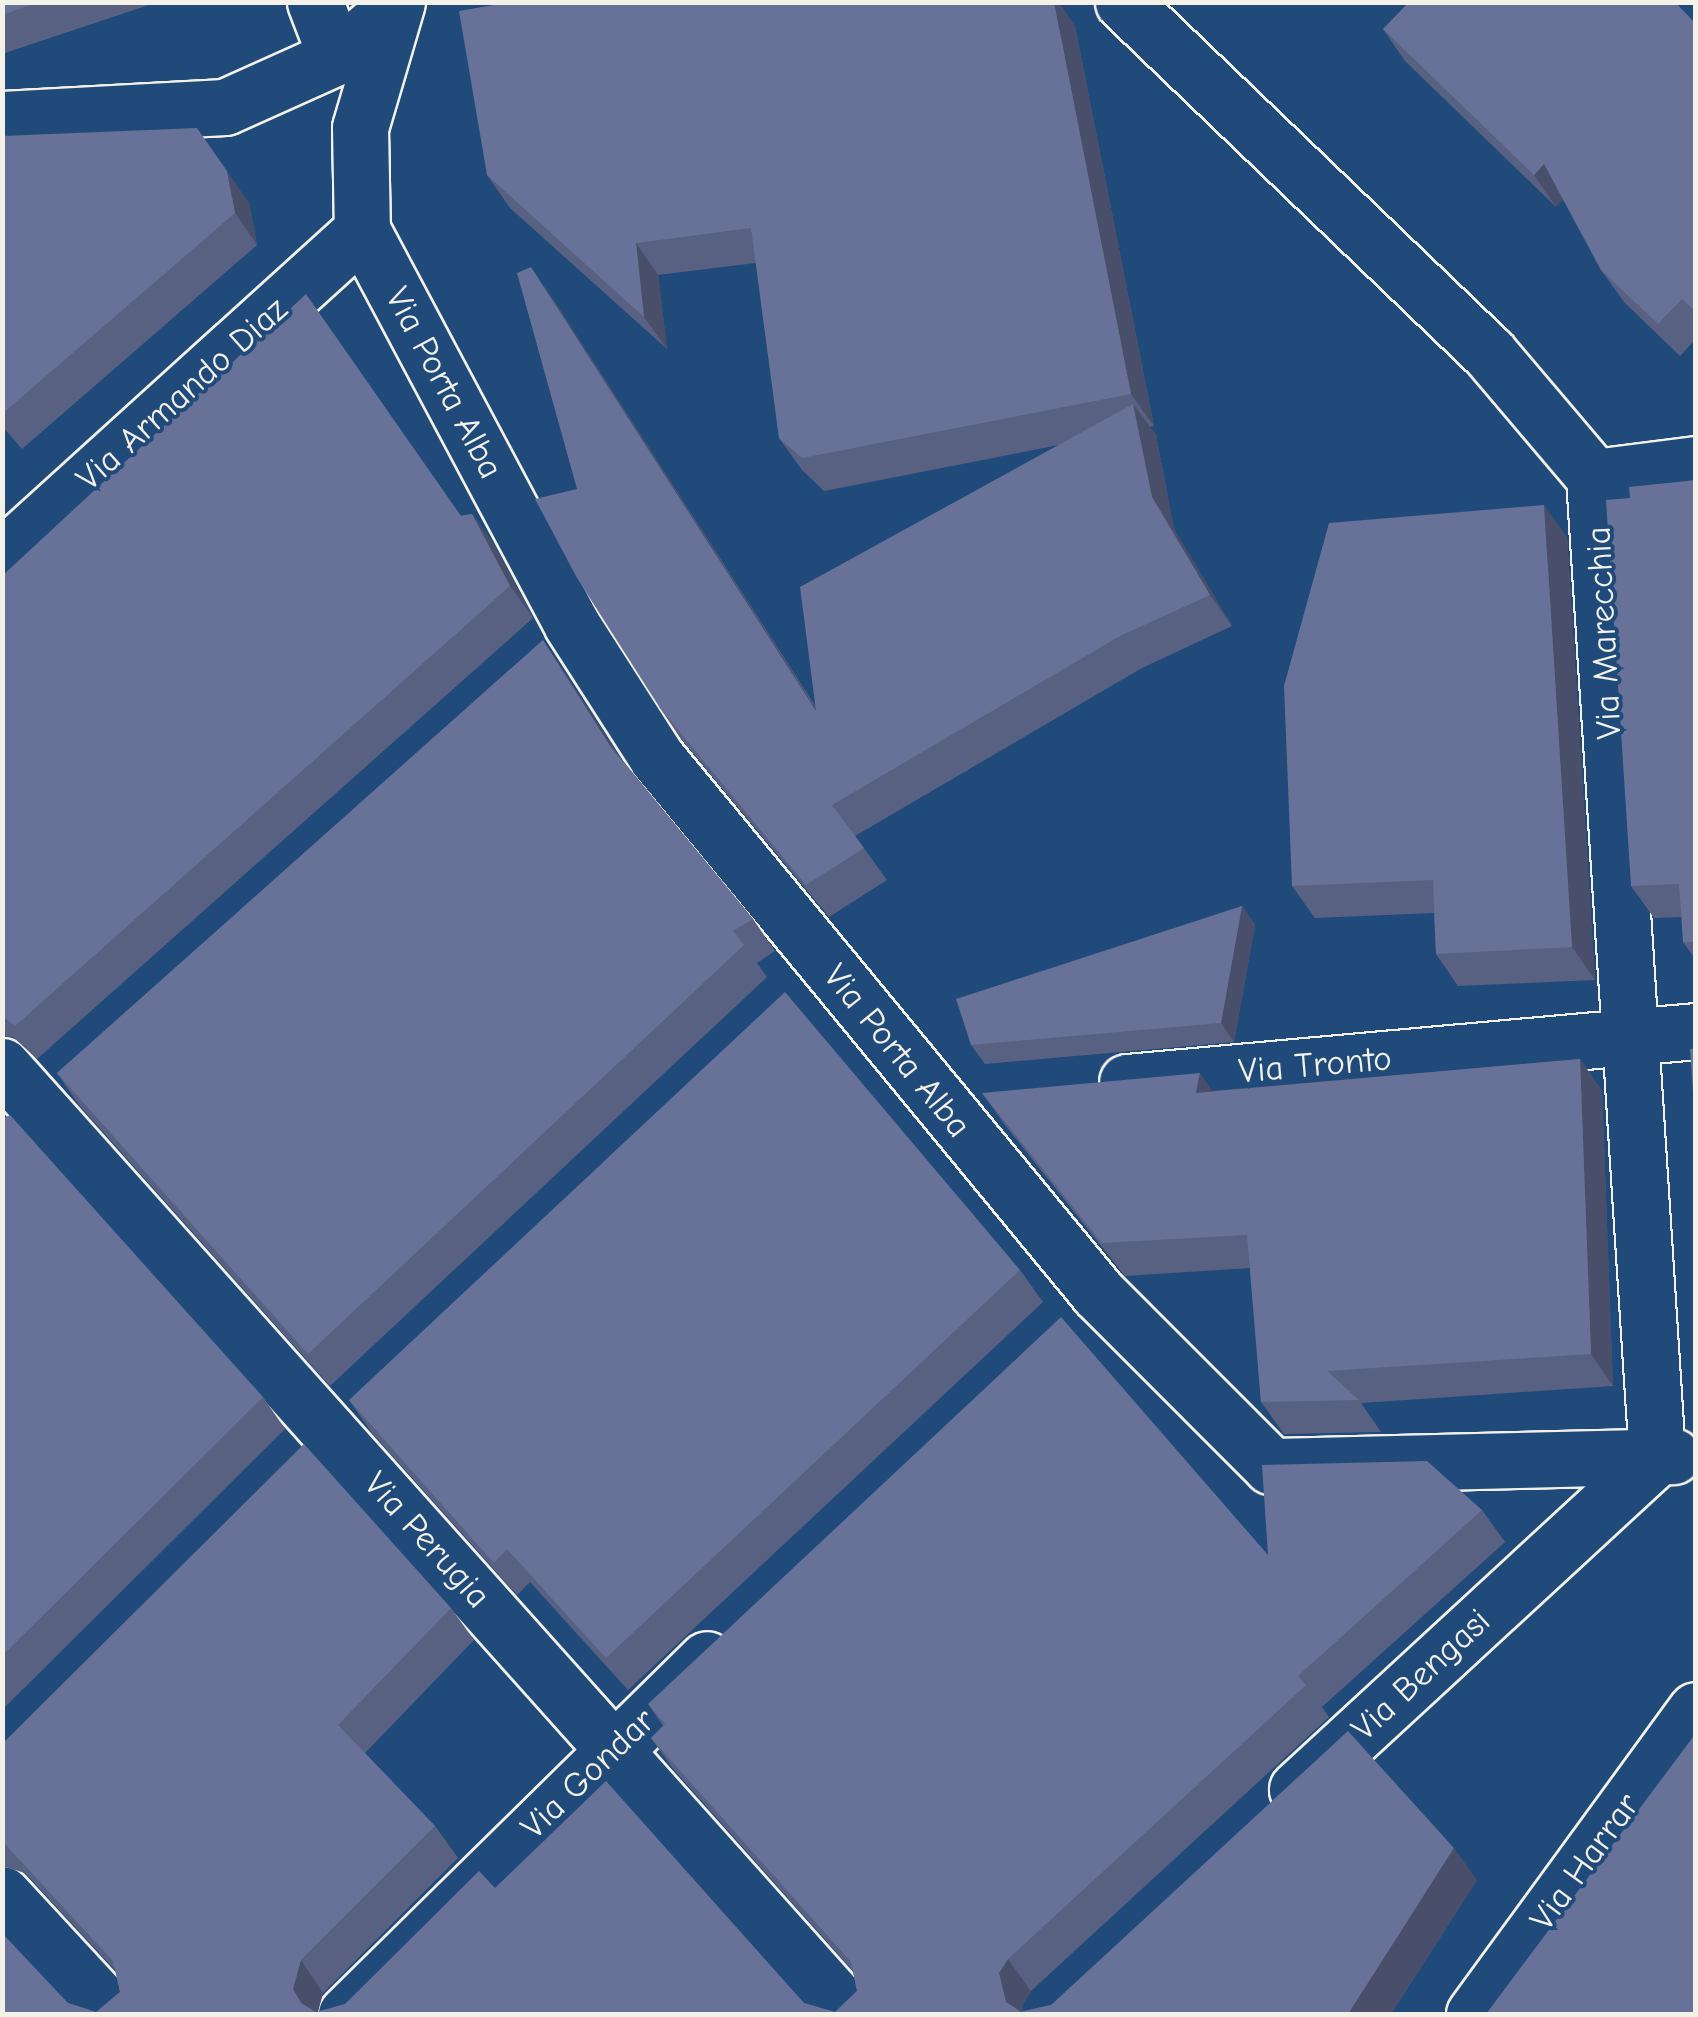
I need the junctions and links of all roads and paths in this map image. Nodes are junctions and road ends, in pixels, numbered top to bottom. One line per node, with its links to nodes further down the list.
1 (316, 2): 4 (street)
2 (1123, 2): 8 (street, Via Marecchia)
3 (394, 7): 4 (street); 6 (street)
4 (336, 57): 5 (street)
5 (2, 118)
6 (362, 230): 9 (street, Via Armando Diaz); 10 (street, Via Porta Alba)
7 (1696, 464): 8 (street)
8 (1594, 476): 15 (street, Via Marecchia)
9 (2, 557)
10 (572, 625): 11 (street); 12 (street, Via Porta Alba)
11 (527, 665)
12 (826, 964): 13 (street); 20 (street, Via Porta Alba)
13 (784, 1004)
14 (1696, 1032): 15 (street, Via Tronto)
15 (1628, 1036): 17 (street, Via Tronto); 25 (street, Via Marecchia)
16 (80, 1063): 19 (street)
17 (1074, 1087)
18 (994, 1094): 20 (street)
19 (13, 1100): 24 (street, Via Perugia)
20 (935, 1100): 21 (street, Via Porta Alba)
21 (1098, 1293): 22 (street); 25 (street, Via Porta Alba)
22 (1055, 1333)
23 (371, 1390): 24 (street)
24 (329, 1430): 26 (street); 29 (street, Via Perugia)
25 (1676, 1456): 30 (street, Via Bengasi)
26 (288, 1471)
27 (740, 1627): 29 (street, Via Gondar)
28 (1696, 1710): 35 (street, Via Harrar)
29 (612, 1748): 33 (street, Via Gondar); 34 (street, Via Perugia)
30 (1254, 1829)
31 (2, 1894): 32 (street)
32 (113, 2014)
33 (346, 2014)
34 (850, 2014)
35 (1474, 2014)

